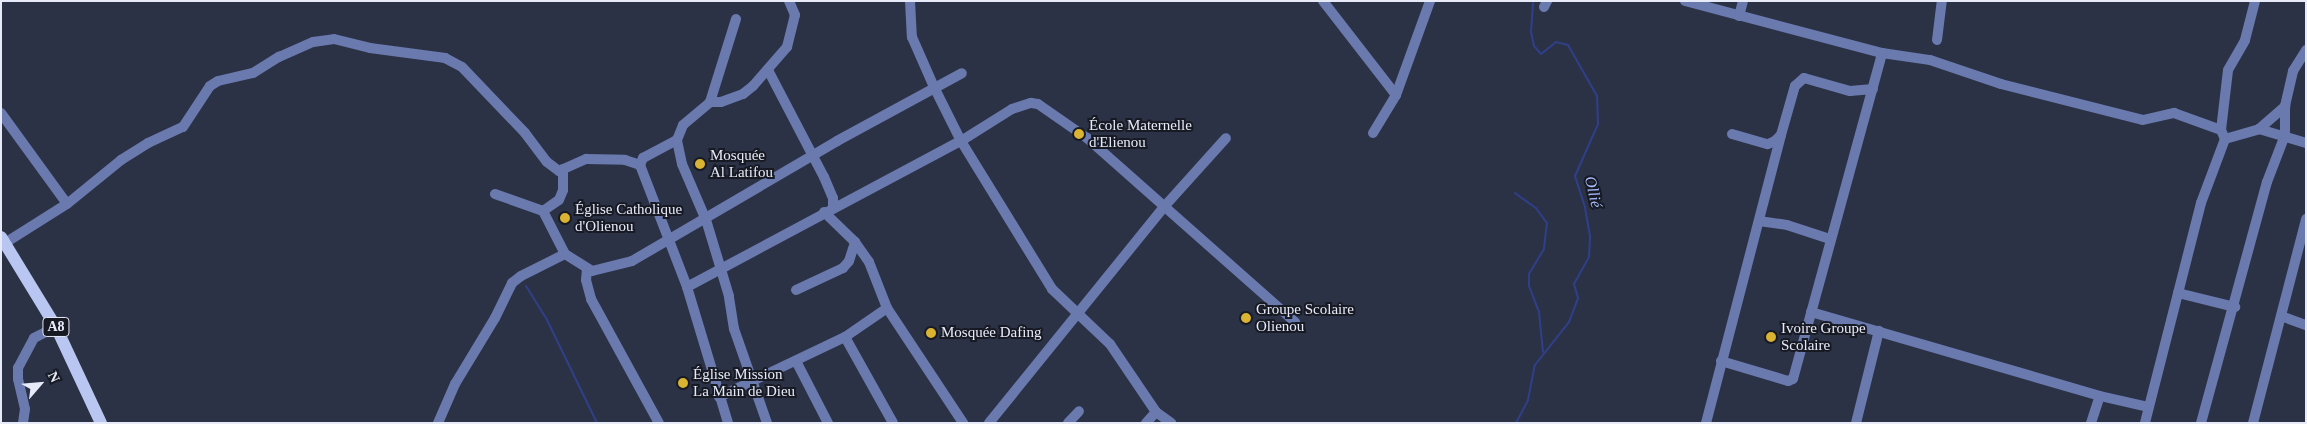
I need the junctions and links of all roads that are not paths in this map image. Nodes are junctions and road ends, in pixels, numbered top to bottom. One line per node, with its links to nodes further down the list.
1 (789, 1): 14 (street)
2 (910, 1): 16 (street)
3 (1323, 1): 18 (street)
4 (1430, 1): 18 (street)
5 (1685, 1): 9 (street)
6 (1743, 1): 9 (street)
7 (1942, 1): 11 (street)
8 (2255, 1): 25 (street)
9 (1739, 16): 13 (street)
10 (736, 19): 19 (street)
11 (1937, 40)
12 (2306, 50): 20 (street)
13 (1882, 53): 17 (street); 25 (street)
14 (768, 70): 19 (street); 32 (street)
15 (962, 73): 16 (street)
16 (934, 87): 30 (street); 32 (street)
17 (1873, 88): 26 (street); 44 (street)
18 (1396, 95): 23 (street)
19 (710, 102): 29 (street)
20 (2285, 106): 22 (street); 27 (street)
21 (1, 113): 36 (street)
22 (2259, 129): 25 (street); 27 (street)
23 (1373, 133)
24 (1732, 134): 26 (street)
25 (2223, 134): 52 (street)
26 (1781, 135): 42 (street)
27 (2286, 135): 31 (street); 53 (street)
28 (1226, 138): 37 (street)
29 (677, 140): 33 (street); 41 (street)
30 (961, 141): 37 (street); 38 (street); 56 (street)
31 (2306, 143)
32 (812, 155): 38 (street); 41 (street)
33 (640, 165): 34 (street); 43 (street)
34 (563, 169): 36 (street); 39 (street)
35 (495, 194): 39 (street)
36 (67, 204): 45 (street)
37 (1163, 208): 56 (street); 58 (street)
38 (829, 210): 46 (street); 49 (street)
39 (543, 211): 47 (street)
40 (2306, 219): 57 (street)
41 (706, 220): 43 (street); 49 (street)
42 (1759, 221): 44 (street); 64 (street)
43 (670, 239): 48 (street); 50 (street)
44 (1830, 239): 55 (street)
45 (3, 240): 60 (main road, A8)
46 (855, 242): 51 (street); 54 (street)
47 (565, 254): 48 (street); 73 (street)
48 (587, 269): 74 (street)
49 (719, 272): 50 (street); 65 (street)
50 (688, 287): 67 (street)
51 (796, 290)
52 (2178, 292): 53 (street); 68 (street)
53 (2235, 306): 88 (street)
54 (887, 308): 62 (street); 79 (street)
55 (1811, 312): 61 (street); 64 (street)
56 (1076, 313): 70 (street); 80 (street)
57 (2281, 316): 59 (street); 89 (street)
58 (1295, 322)
59 (2306, 325)
60 (56, 327): 71 (street); 72 (main road, A8)
61 (1879, 331): 66 (street); 85 (street)
62 (844, 336): 63 (street); 78 (street)
63 (796, 361): 65 (street); 77 (street)
64 (1721, 361): 84 (street)
65 (754, 383): 67 (street); 76 (street)
66 (2100, 396): 68 (street); 86 (street)
67 (719, 397): 75 (street)
68 (2148, 407): 87 (street)
69 (1079, 411): 81 (street)
70 (1156, 412): 82 (street); 83 (street)
71 (23, 423)
72 (101, 423)
73 (438, 423)
74 (659, 423)
75 (728, 423)
76 (767, 423)
77 (828, 423)
78 (893, 423)
79 (963, 423)
80 (989, 423)
81 (1068, 423)
82 (1146, 423)
83 (1171, 423)
84 (1706, 423)
85 (1856, 423)
86 (2091, 423)
87 (2145, 423)
88 (2201, 423)
89 (2253, 423)

